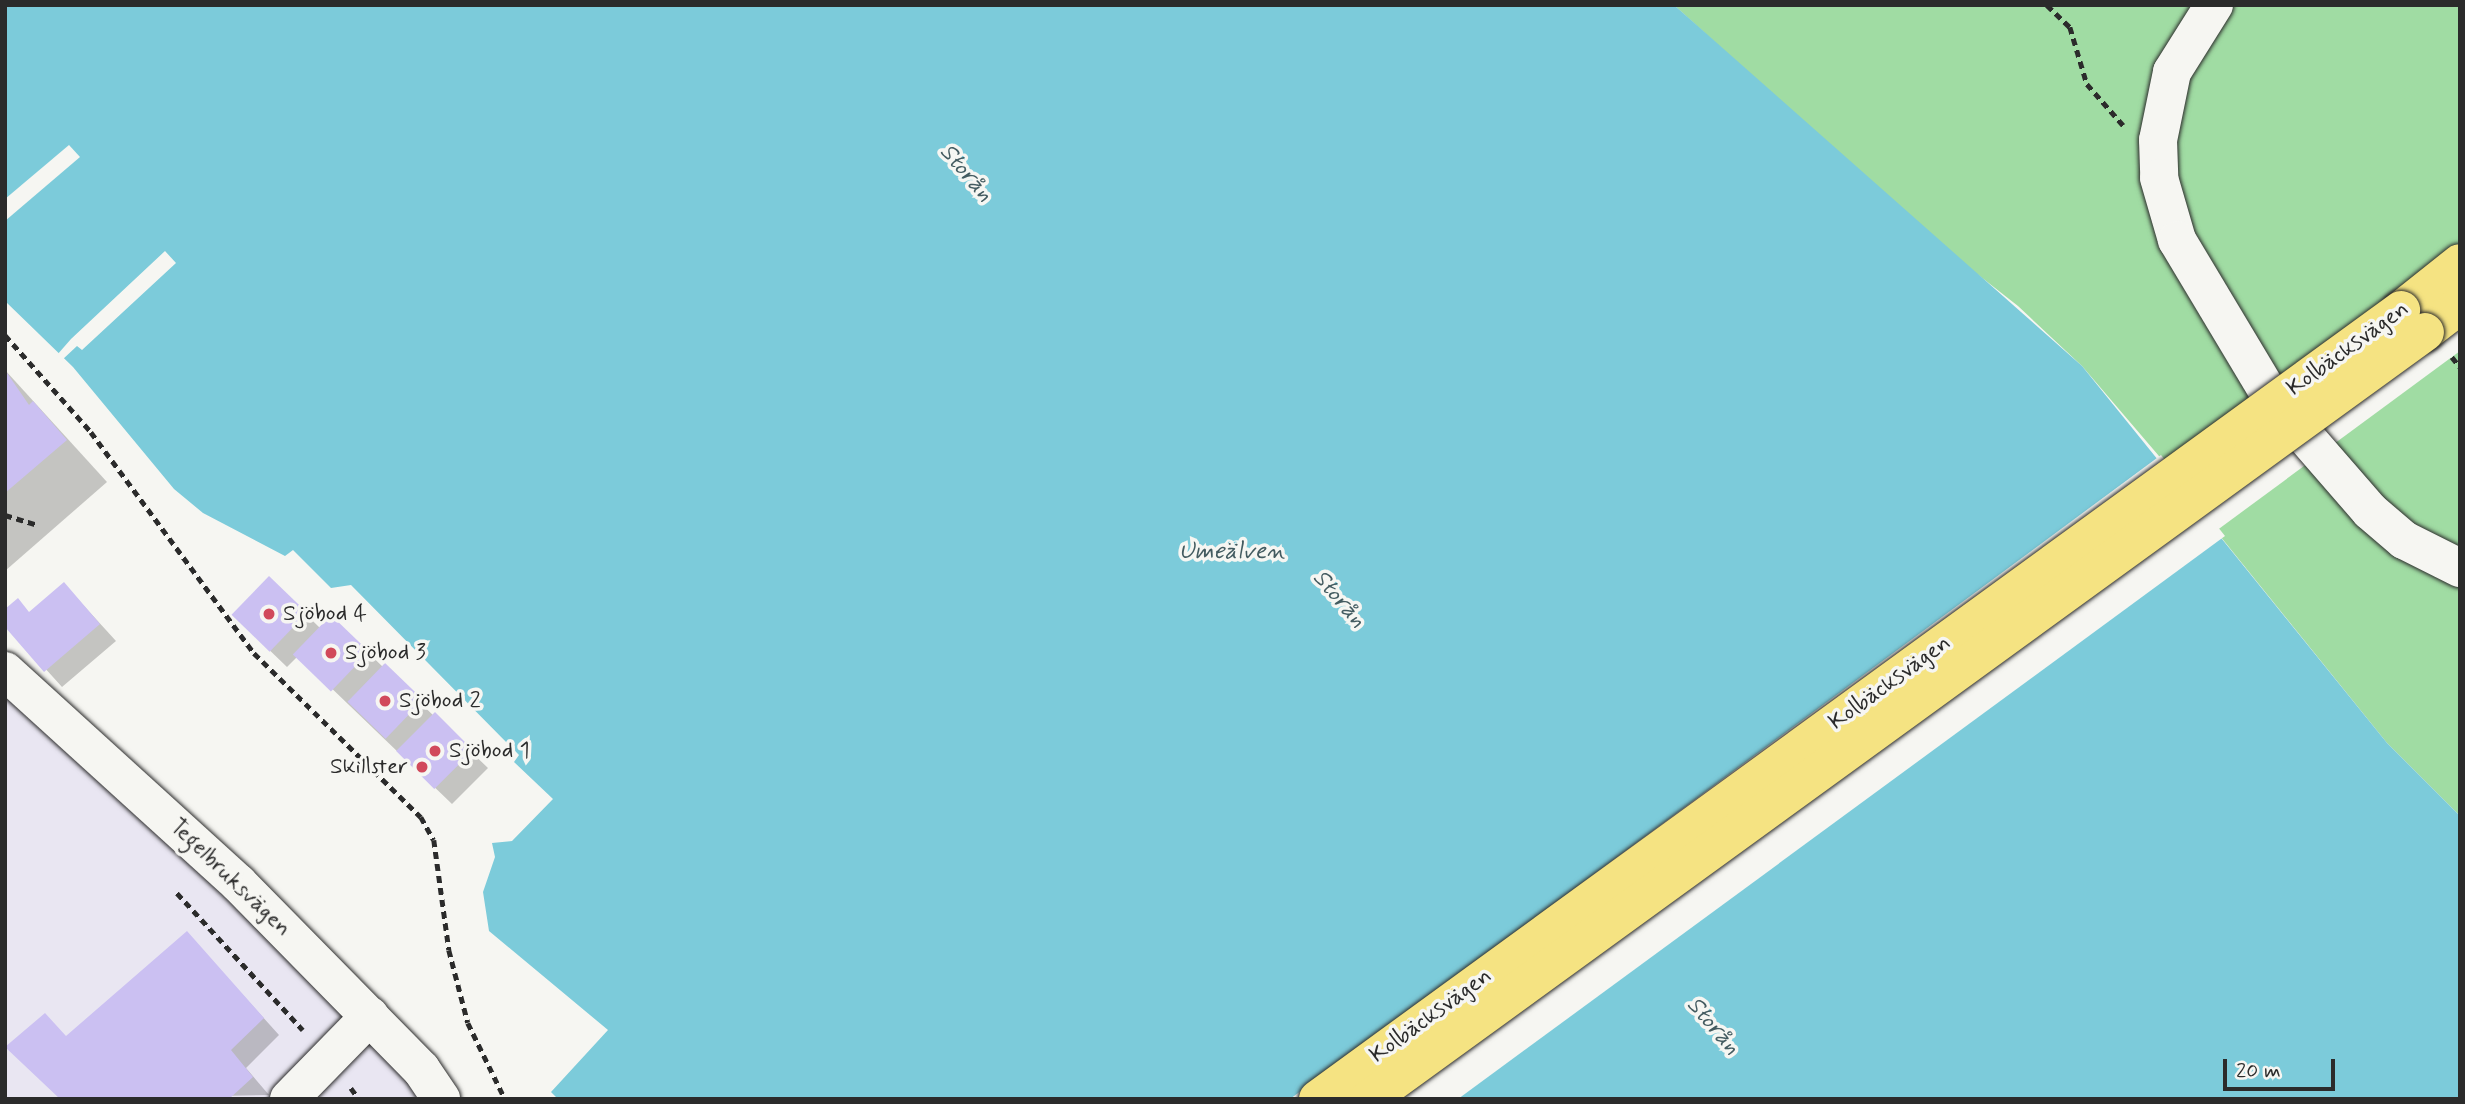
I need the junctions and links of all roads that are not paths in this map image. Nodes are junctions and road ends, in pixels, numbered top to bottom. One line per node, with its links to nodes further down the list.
1 (2214, 5): 5 (street)
2 (2460, 264): 4 (highway, Kolbäcksvägen)
3 (2460, 305): 4 (highway, Kolbäcksvägen)
4 (2426, 333): 10 (highway, Kolbäcksvägen, bridge); 11 (highway, Kolbäcksvägen, bridge)
5 (2460, 568)
6 (5, 671): 7 (street, Tegelbruksvägen)
7 (370, 1016): 8 (street); 9 (street, Tegelbruksvägen)
8 (289, 1099)
9 (441, 1099)
10 (1318, 1099)
11 (1369, 1099)

